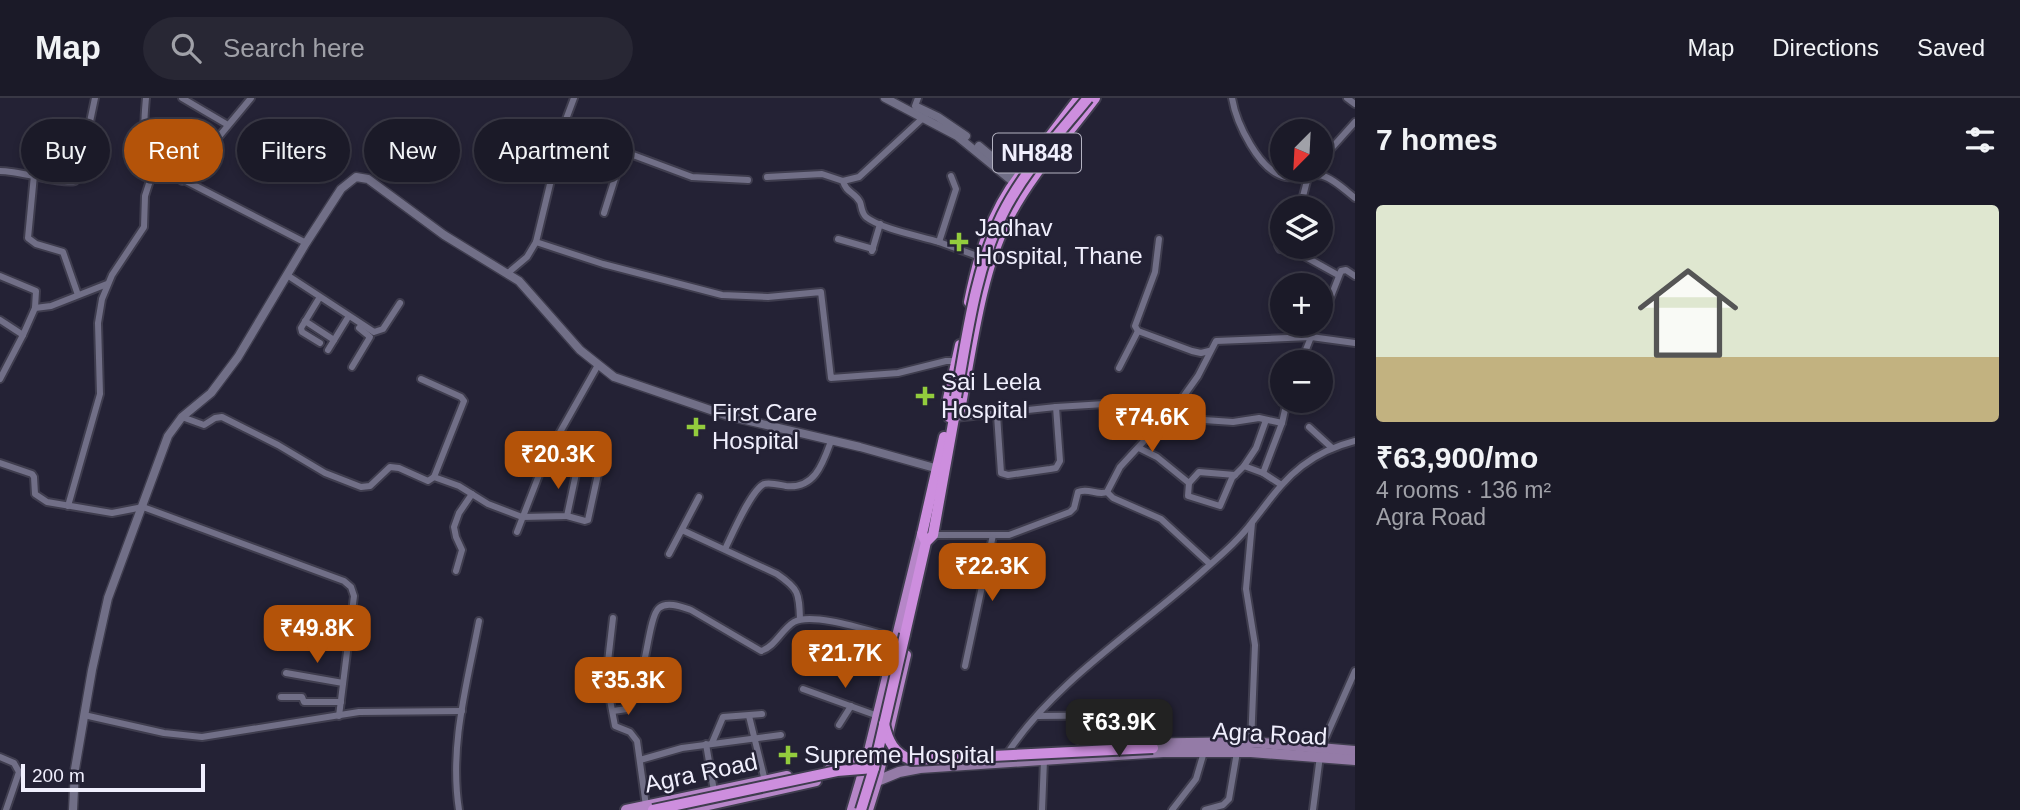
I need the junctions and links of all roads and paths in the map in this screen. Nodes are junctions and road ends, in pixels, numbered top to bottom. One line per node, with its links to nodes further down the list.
1 (95, 98): 16 (street)
2 (146, 98): 17 (street)
3 (183, 98): 20 (street)
4 (251, 98): 20 (street)
5 (574, 98): 18 (street)
6 (885, 98): 15 (street)
7 (896, 98): 13 (street)
8 (1079, 98): 29 (highway, NH848)
9 (1088, 98): 82 (highway, bridge)
10 (1096, 98): 38 (highway, NH848)
11 (1232, 98): 24 (street)
12 (1347, 98): 14 (street)
13 (916, 102): 15 (street)
14 (1355, 104)
15 (926, 114): 29 (street); 31 (street)
16 (91, 119)
17 (144, 119)
18 (568, 119)
19 (1355, 122): 22 (street)
20 (228, 125): 21 (street)
21 (223, 131)
22 (1334, 145)
23 (633, 156): 30 (street)
24 (1270, 169)
25 (0, 171): 26 (street)
26 (21, 173)
27 (951, 176): 45 (street)
28 (767, 177): 31 (street)
29 (1017, 179): 38 (street); 47 (highway, NH848)
30 (748, 180)
31 (843, 181): 41 (street)
32 (33, 182): 56 (street)
33 (148, 182): 54 (street)
34 (184, 182): 46 (street)
35 (551, 182): 44 (street)
36 (614, 182): 40 (street)
37 (1333, 182): 39 (street)
38 (1028, 186): 61 (highway, NH848)
39 (1355, 198)
40 (604, 214)
41 (880, 224): 42 (street); 45 (street)
42 (838, 239)
43 (1159, 239): 65 (street)
44 (536, 242): 49 (street); 74 (street)
45 (939, 242): 47 (street)
46 (306, 243): 49 (street); 53 (street)
47 (979, 257): 60 (highway, NH848)
48 (1309, 259): 50 (street)
49 (508, 273): 75 (street)
50 (1338, 275): 52 (street); 55 (street)
51 (0, 276): 59 (street)
52 (1355, 276)
53 (286, 277): 57 (street); 58 (street); 84 (street)
54 (107, 284): 56 (street); 107 (street)
55 (1333, 289)
56 (78, 295): 59 (street)
57 (318, 300): 62 (street); 64 (street)
58 (400, 303)
59 (35, 309): 66 (street)
60 (966, 315): 61 (street); 74 (highway, NH848)
61 (979, 317): 82 (highway, NH848)
62 (347, 319): 68 (street); 76 (street)
63 (0, 320): 66 (street)
64 (305, 321): 68 (street); 69 (street)
65 (1138, 331): 73 (street); 77 (street)
66 (23, 335): 78 (street)
67 (1314, 337): 70 (street); 72 (street); 73 (street)
68 (334, 341): 71 (street)
69 (320, 343)
70 (1355, 343)
71 (328, 350)
72 (1307, 350)
73 (1209, 351): 85 (street)
74 (957, 361): 82 (highway, NH848)
75 (598, 365): 90 (street); 110 (street)
76 (352, 367)
77 (1119, 368)
78 (0, 379)
79 (421, 379): 101 (street)
80 (1056, 407): 83 (street); 83 (street); 87 (street)
81 (1284, 413): 88 (street)
82 (953, 414): 83 (street); 98 (highway, NH848)
83 (997, 415)
84 (182, 417): 101 (street); 108 (street)
85 (1175, 418): 86 (street); 87 (street)
86 (1266, 420): 88 (street); 97 (street)
87 (1153, 421): 92 (street)
88 (1282, 423): 99 (street)
89 (1309, 427): 93 (street)
90 (831, 441): 98 (street); 116 (street)
91 (1355, 441): 93 (street)
92 (1139, 448): 102 (street); 104 (street)
93 (1332, 448): 103 (street)
94 (582, 450): 109 (street)
95 (603, 451): 109 (street)
96 (0, 463): 107 (street)
97 (1244, 466): 99 (street); 100 (street)
98 (941, 469): 115 (highway, NH848)
99 (1263, 473): 103 (street)
100 (1235, 475): 102 (street); 102 (street)
101 (435, 477): 105 (street)
102 (1189, 483)
103 (1280, 484): 111 (street)
104 (1107, 492): 114 (street); 118 (street)
105 (472, 494): 110 (street); 119 (street)
106 (699, 496): 112 (street)
107 (68, 506): 108 (street)
108 (143, 507): 127 (street); 135 (street)
109 (567, 516): 110 (street)
110 (522, 517): 113 (street)
111 (1252, 523): 118 (street); 145 (street)
112 (682, 530): 116 (street); 117 (street)
113 (517, 532)
114 (993, 535): 115 (street); 124 (street)
115 (928, 538): 123 (main road); 139 (highway, NH848, bridge)
116 (725, 549): 121 (street)
117 (669, 554)
118 (1210, 564): 138 (street)
119 (456, 571)
120 (613, 618): 133 (street)
121 (800, 619): 123 (street); 133 (street)
122 (479, 621): 132 (street)
123 (903, 640): 139 (main road); 152 (main road)
124 (965, 666)
125 (1355, 671): 149 (street)
126 (286, 673): 127 (street)
127 (343, 683): 130 (street)
128 (803, 690): 131 (street)
129 (281, 697): 130 (street)
130 (341, 702): 136 (street)
131 (851, 706): 139 (street); 140 (street)
132 (462, 711): 136 (street); 165 (street)
133 (613, 711): 153 (street)
134 (762, 714): 137 (street)
135 (84, 715): 136 (street); 164 (street)
136 (339, 716)
137 (749, 716): 142 (street); 143 (street)
138 (1037, 716): 144 (street); 150 (street)
139 (881, 720): 144 (highway, bridge); 156 (highway, NH848, bridge)
140 (839, 725)
141 (781, 735): 142 (street)
142 (754, 737): 143 (street); 158 (street)
143 (709, 744): 153 (street); 160 (street)
144 (1158, 745): 145 (main road, Agra Road); 150 (main road, Agra Road)
145 (1251, 747): 148 (main road, Agra Road); 149 (main road, Agra Road)
146 (1355, 751): 149 (main road, Agra Road)
147 (1204, 752): 148 (main road, Agra Road); 154 (main road, Agra Road); 172 (street)
148 (1237, 752): 173 (street)
149 (1320, 752): 155 (main road, Agra Road); 174 (street)
150 (1010, 756): 152 (main road, Agra Road); 154 (main road, Agra Road); 159 (main road, Agra Road)
151 (0, 757): 163 (street)
152 (882, 757): 156 (main road, Agra Road); 159 (main road)
153 (640, 760): 162 (street)
154 (1044, 760): 171 (street)
155 (1355, 760)
156 (870, 764): 157 (main road); 158 (main road, Agra Road); 162 (highway, bridge); 169 (highway, NH848, bridge)
157 (862, 777): 159 (main road, Agra Road); 161 (main road, Agra Road); 168 (main road)
158 (765, 781): 160 (main road, Agra Road)
159 (877, 781): 170 (main road)
160 (714, 791): 162 (main road, Agra Road)
161 (728, 805): 167 (main road, Agra Road)
162 (650, 808): 166 (main road, Agra Road)
163 (6, 810)
164 (73, 810)
165 (459, 810)
166 (626, 810)
167 (686, 810)
168 (852, 810)
169 (861, 810)
170 (868, 810)
171 (1042, 810)
172 (1172, 810)
173 (1205, 810)
174 (1313, 810)

